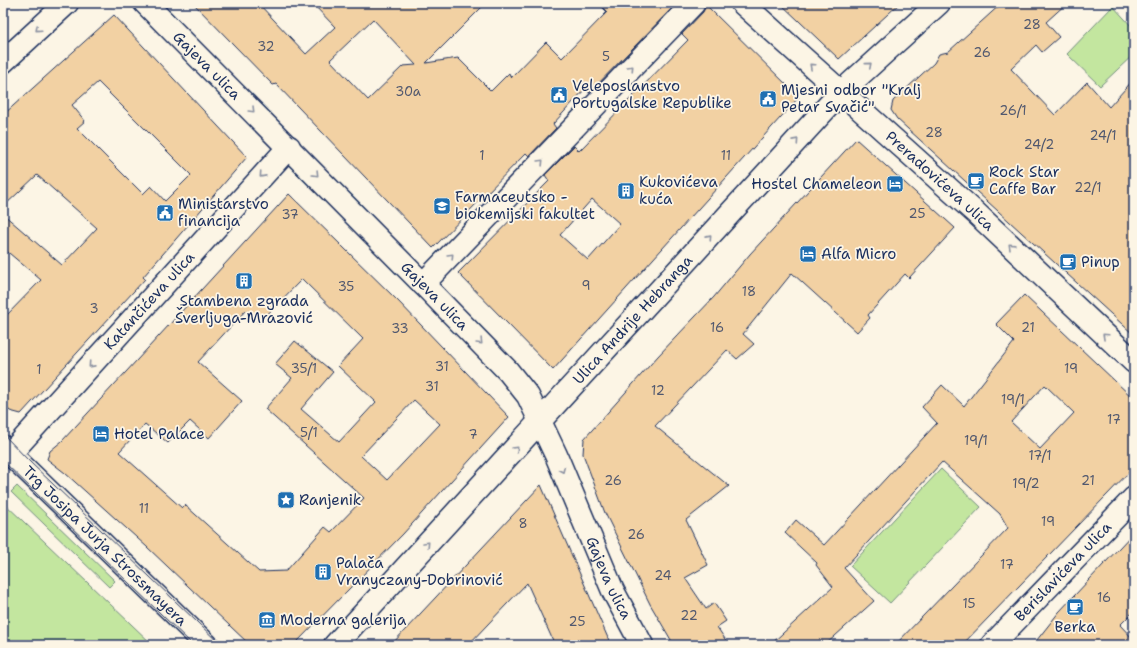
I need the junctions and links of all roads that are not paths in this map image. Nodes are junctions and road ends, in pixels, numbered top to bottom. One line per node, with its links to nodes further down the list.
1 (67, 3): 6 (street, one-way to 6)
2 (146, 3): 8 (street, Gajeva ulica, one-way to 8)
3 (694, 3): 9 (street, one-way to 3)
4 (742, 3): 7 (street, Preradovićeva ulica, one-way to 4)
5 (939, 3): 7 (street, Ulica Andrije Hebranga, one-way to 5)
6 (3, 62)
7 (841, 92): 10 (street, Preradovićeva ulica, one-way to 7); 11 (street, Ulica Andrije Hebranga, one-way to 7)
8 (289, 146): 9 (street, Gajeva ulica, one-way to 9); 12 (street, Katančićeva ulica, one-way to 12)
9 (423, 284): 11 (street, Gajeva ulica, one-way to 11)
10 (1134, 362)
11 (541, 421): 15 (street, Ulica Andrije Hebranga, one-way to 11); 16 (street, Gajeva ulica, one-way to 16)
12 (6, 450): 14 (street, Trg Josipa Jurja Strossmayera)
13 (1134, 498): 17 (street, Berislavićeva ulica)
14 (207, 645)
15 (335, 645)
16 (642, 645)
17 (992, 645)

